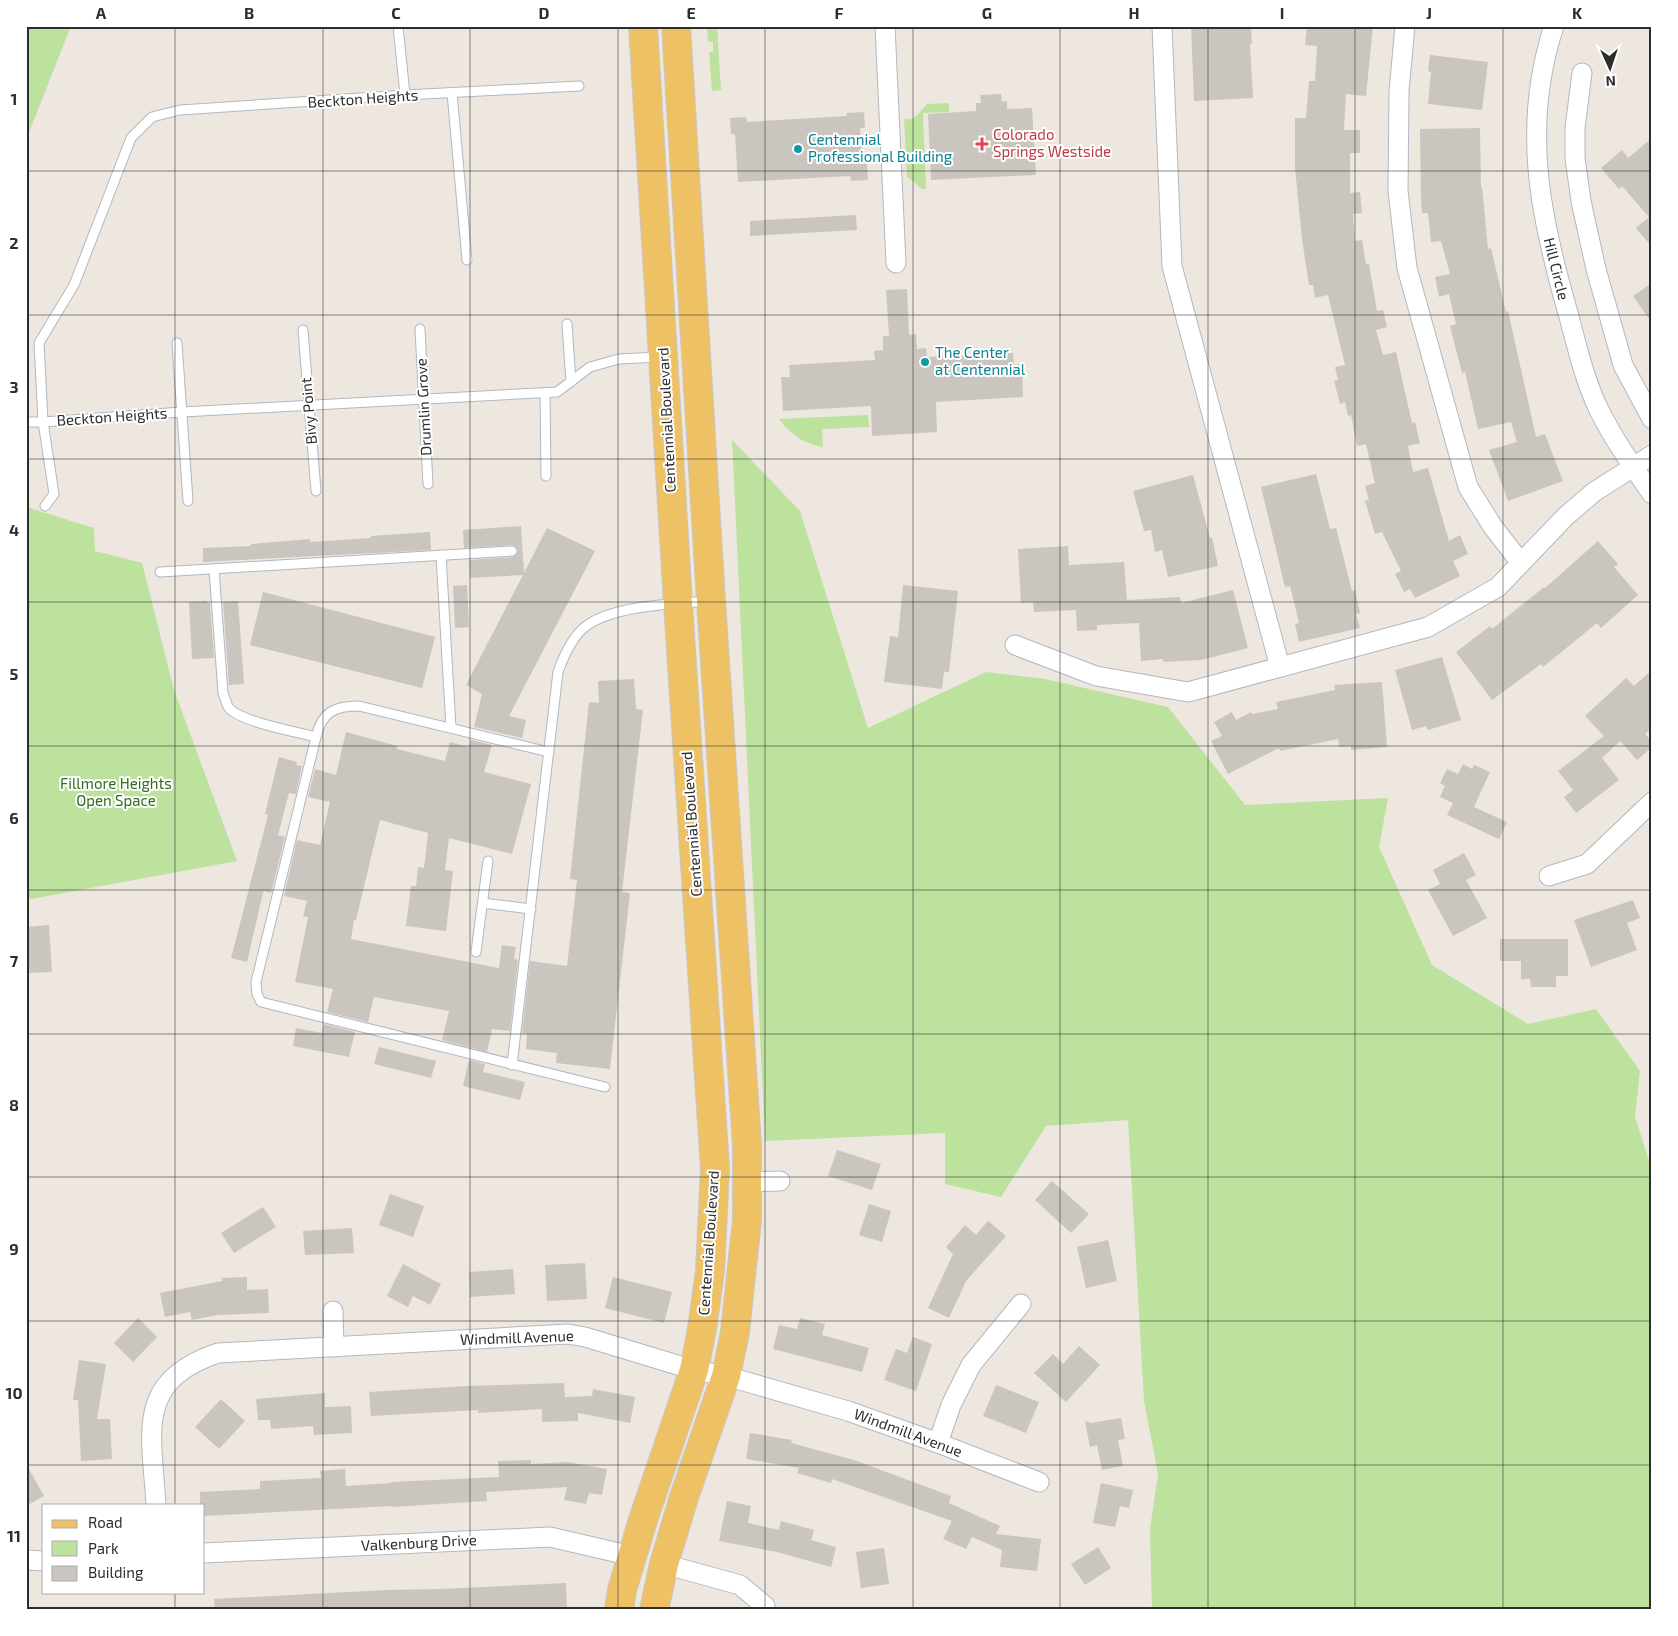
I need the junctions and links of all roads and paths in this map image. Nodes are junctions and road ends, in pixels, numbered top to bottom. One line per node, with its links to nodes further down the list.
1 (398, 26): 11 (lane)
2 (643, 26): 18 (main road, Centennial Boulevard)
3 (676, 26): 40 (main road)
4 (884, 26): 13 (street)
5 (1162, 26): 43 (street)
6 (1404, 26): 37 (street)
7 (1554, 26): 28 (street, Hill Circle)
8 (1582, 73): 24 (street)
9 (579, 86): 10 (lane, Beckton Heights)
10 (452, 93): 11 (lane, Beckton Heights); 12 (lane)
11 (405, 95): 26 (lane, Beckton Heights)
12 (467, 260)
13 (896, 263)
14 (567, 324): 19 (lane)
15 (420, 329): 21 (lane, Drumlin Grove)
16 (303, 330): 22 (lane, Bivy Point)
17 (177, 343): 23 (lane)
18 (663, 357): 19 (lane, Beckton Heights); 41 (main road, Centennial Boulevard)
19 (571, 382): 20 (lane, Beckton Heights)
20 (545, 393): 21 (lane, Beckton Heights); 29 (lane)
21 (424, 399): 22 (lane, Beckton Heights); 30 (lane, Drumlin Grove)
22 (308, 405): 23 (lane, Beckton Heights); 31 (lane, Bivy Point)
23 (182, 412): 26 (lane, Beckton Heights); 33 (lane)
24 (1652, 420)
25 (26, 422): 26 (lane)
26 (43, 422): 34 (lane)
27 (1652, 455): 28 (street)
28 (1633, 467): 32 (street, Hill Circle); 37 (street)
29 (546, 476)
30 (428, 484)
31 (316, 491)
32 (1652, 494)
33 (188, 501)
34 (45, 506)
35 (512, 551): 36 (lane)
36 (441, 555): 38 (lane); 44 (lane)
37 (1521, 563): 43 (street)
38 (214, 569): 39 (lane); 45 (lane)
39 (160, 572)
40 (711, 601): 41 (lane); 56 (main road)
41 (678, 604): 46 (lane); 60 (main road, Centennial Boulevard)
42 (1015, 645): 43 (street)
43 (1280, 667)
44 (451, 728): 45 (lane); 46 (lane)
45 (316, 737): 53 (lane)
46 (549, 752): 51 (lane)
47 (1652, 802): 49 (street)
48 (488, 861): 50 (lane)
49 (1549, 876)
50 (483, 903): 51 (lane); 52 (lane)
51 (531, 909): 53 (lane)
52 (476, 952)
53 (512, 1065): 54 (lane)
54 (605, 1087)
55 (780, 1181): 56 (street)
56 (748, 1182): 61 (main road)
57 (1021, 1304): 62 (street)
58 (333, 1311): 59 (street)
59 (334, 1347): 60 (street, Windmill Avenue); 64 (street, Windmill Avenue)
60 (694, 1370): 61 (street, Windmill Avenue); 66 (main road, Centennial Boulevard)
61 (726, 1376): 62 (street, Windmill Avenue); 69 (main road)
62 (938, 1443): 63 (street, Windmill Avenue)
63 (1039, 1482)
64 (156, 1504)
65 (205, 1553): 66 (street, Valkenburg Drive)
66 (632, 1556): 71 (main road, Centennial Boulevard)
67 (26, 1560): 68 (street)
68 (42, 1561)
69 (664, 1564): 70 (street); 72 (main road)
70 (765, 1606)
71 (618, 1610)
72 (654, 1610)

